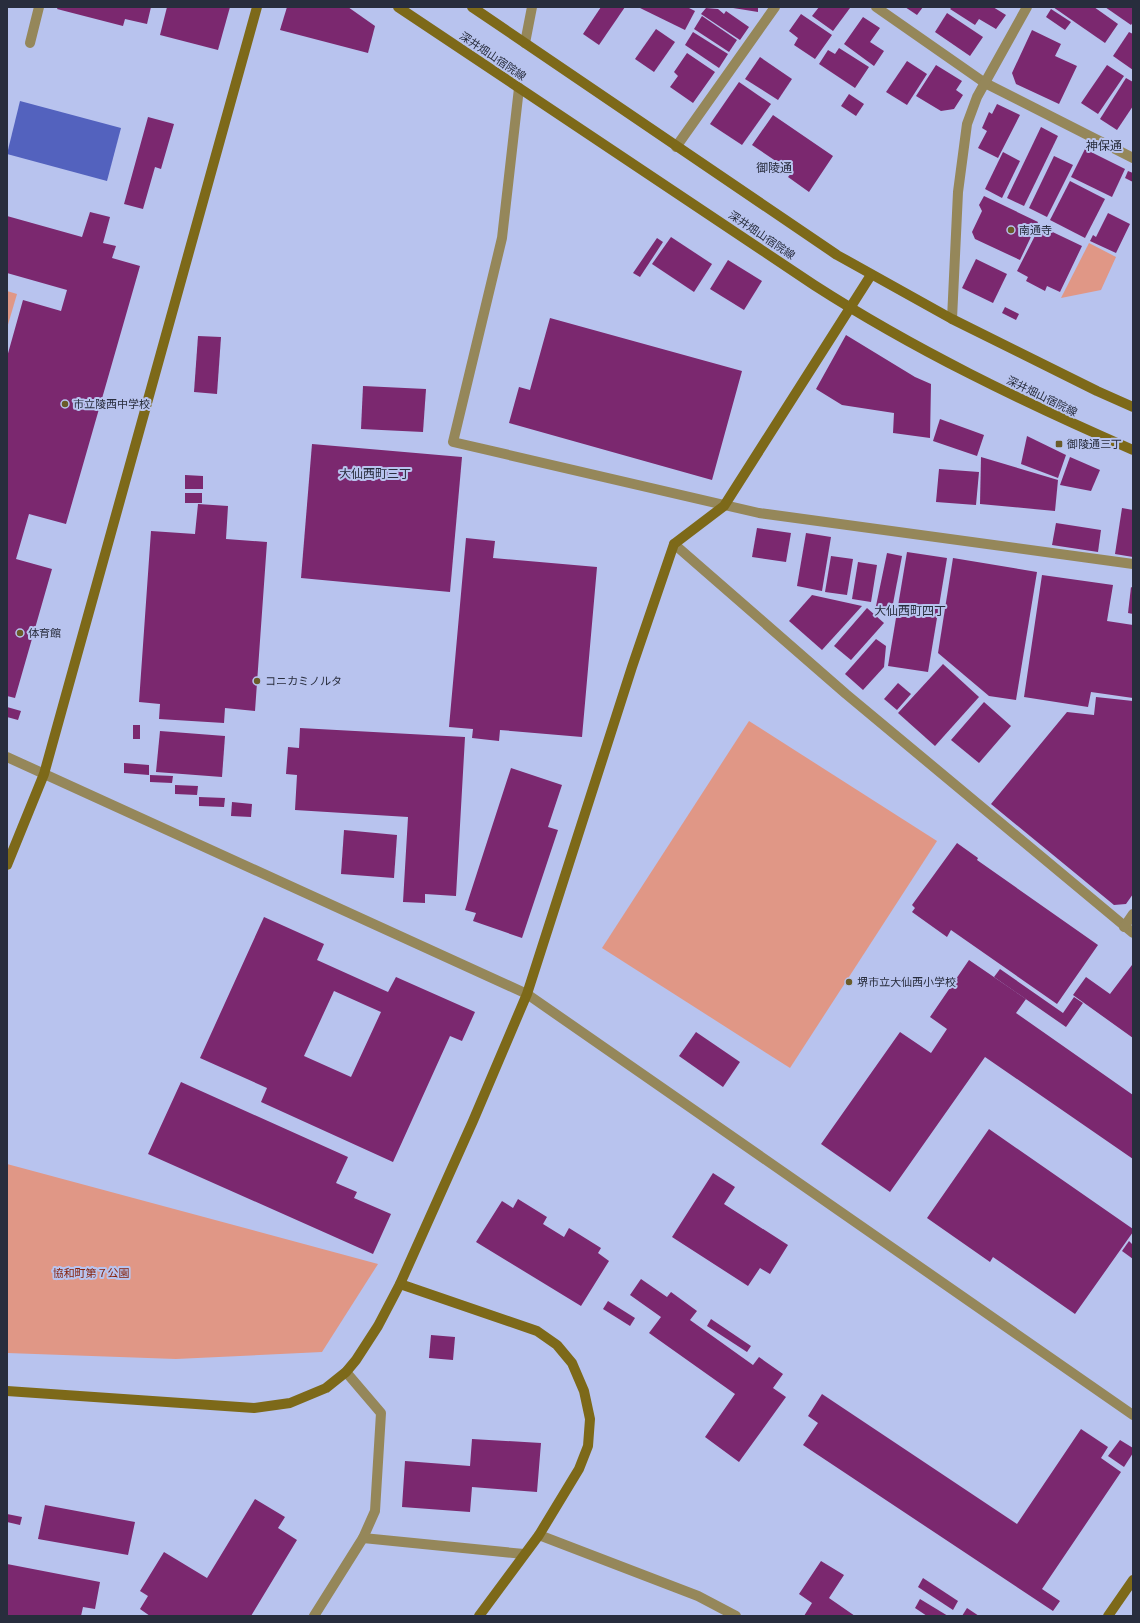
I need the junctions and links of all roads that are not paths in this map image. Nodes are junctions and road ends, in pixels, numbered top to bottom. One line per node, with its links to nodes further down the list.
1 (39, 7): 9 (street)
2 (257, 7): 24 (street)
3 (398, 7): 12 (street, 深井畑山宿院線)
4 (472, 7): 10 (street)
5 (532, 7): 10 (street)
6 (775, 7): 13 (street)
7 (876, 7): 11 (street)
8 (1027, 7): 11 (street)
9 (30, 42)
10 (525, 42): 13 (street)
11 (985, 84): 14 (street); 17 (street)
12 (519, 88): 16 (street, 深井畑山宿院線); 20 (street)
13 (676, 147): 15 (street)
14 (1133, 158)
15 (871, 275): 16 (street); 17 (street)
16 (851, 307): 19 (street, 深井畑山宿院線); 20 (street)
17 (952, 319): 18 (street)
18 (1133, 407)
19 (1133, 450)
20 (724, 506): 21 (street); 22 (street)
21 (674, 544): 27 (street); 29 (street)
22 (1133, 564)
23 (7, 757): 24 (street)
24 (44, 774): 25 (street); 29 (street)
25 (7, 865)
26 (1133, 914): 27 (street)
27 (1124, 927): 28 (street)
28 (1133, 933)
29 (527, 994): 30 (street); 33 (street)
30 (400, 1284): 31 (street); 34 (street)
31 (346, 1372): 32 (street); 35 (street)
32 (7, 1391)
33 (1133, 1415)
34 (539, 1534): 36 (street); 40 (street)
35 (363, 1538): 36 (street); 38 (street)
36 (524, 1554): 39 (street)
37 (1133, 1580): 41 (street)
38 (314, 1616)
39 (479, 1616)
40 (736, 1616)
41 (1108, 1616)

